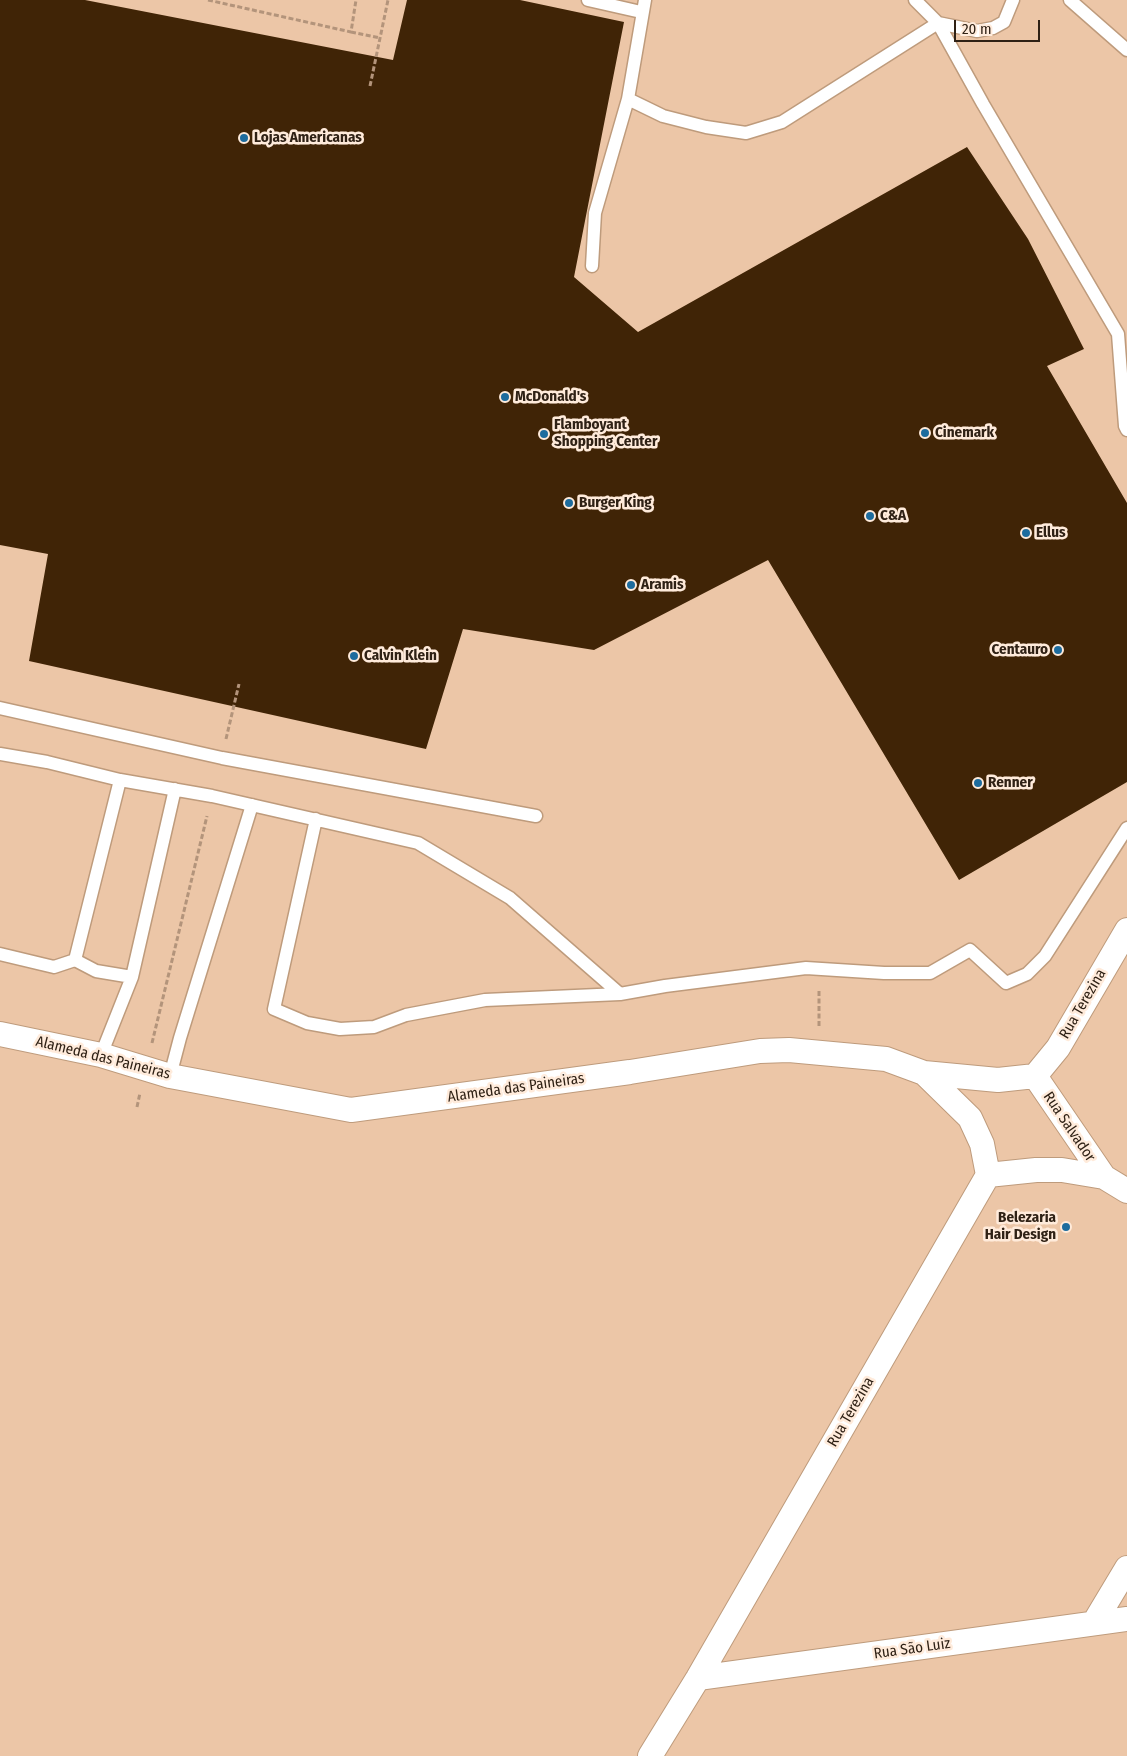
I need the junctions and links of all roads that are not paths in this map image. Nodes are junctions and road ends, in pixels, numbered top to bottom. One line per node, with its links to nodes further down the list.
1 (588, 0): 5 (lane)
2 (915, 0): 6 (lane)
3 (1013, 0): 6 (lane)
4 (1070, 0): 7 (lane)
5 (643, 6): 8 (lane)
6 (938, 24): 8 (lane); 10 (lane)
7 (1127, 50)
8 (628, 99): 9 (lane)
9 (592, 266)
10 (1127, 430)
11 (0, 708): 18 (lane)
12 (0, 754): 14 (lane)
13 (0, 762): 14 (lane)
14 (47, 762): 15 (lane)
15 (120, 780): 16 (lane); 23 (lane)
16 (175, 789): 17 (lane); 24 (lane)
17 (252, 805): 19 (lane); 29 (lane)
18 (536, 816)
19 (316, 820): 25 (lane); 25 (lane)
20 (1127, 828): 25 (lane)
21 (1127, 930): 30 (street, Rua Terezina)
22 (0, 954): 23 (lane)
23 (75, 960): 24 (lane)
24 (132, 977): 27 (lane)
25 (620, 994)
26 (0, 1034): 27 (street, Alameda das Paineiras)
27 (100, 1055): 29 (street, Alameda das Paineiras)
28 (924, 1073): 29 (street, Alameda das Paineiras); 30 (street, Alameda das Paineiras); 31 (street)
29 (170, 1076)
30 (1035, 1076): 32 (street, Rua Salvador)
31 (988, 1175): 32 (street, Rua Salvador); 37 (street, Rua Terezina)
32 (1104, 1177): 33 (street, Rua Salvador)
33 (1127, 1191)
34 (1127, 1568): 36 (street)
35 (1127, 1619): 36 (street, Rua São Luiz)
36 (1094, 1624): 37 (street, Rua São Luiz)
37 (698, 1678): 38 (street, Rua Terezina)
38 (650, 1756)

